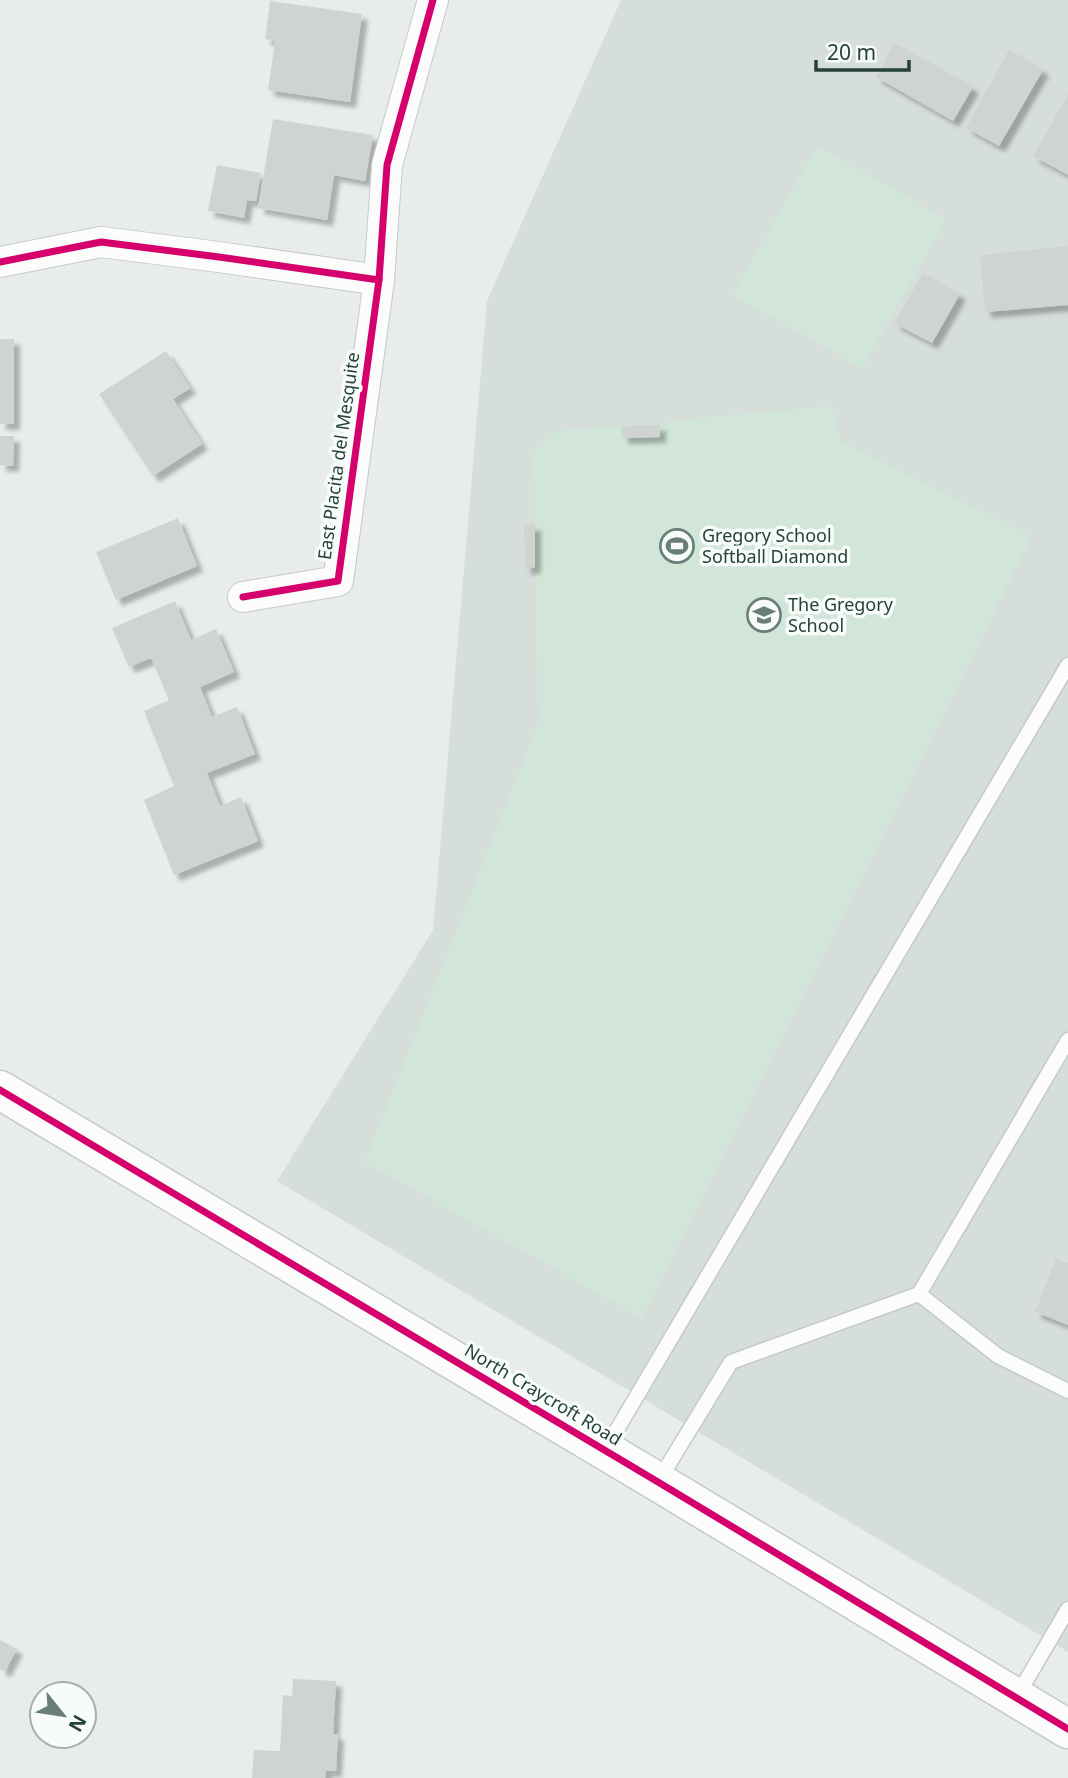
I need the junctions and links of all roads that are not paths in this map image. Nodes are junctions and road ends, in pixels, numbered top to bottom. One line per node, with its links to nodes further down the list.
1 (433, 0): 3 (street, East Placita del Mesquite)
2 (0, 262): 3 (street)
3 (380, 280): 4 (street, East Placita del Mesquite)
4 (243, 597)
5 (1068, 665): 10 (lane)
6 (1068, 1040): 8 (lane)
7 (0, 1090): 10 (main road, North Craycroft Road)
8 (919, 1294): 9 (lane); 11 (lane)
9 (1068, 1391)
10 (605, 1450): 11 (main road, North Craycroft Road)
11 (658, 1482): 13 (main road, North Craycroft Road)
12 (1068, 1609): 13 (lane)
13 (1016, 1698): 14 (main road, North Craycroft Road)
14 (1068, 1730)

